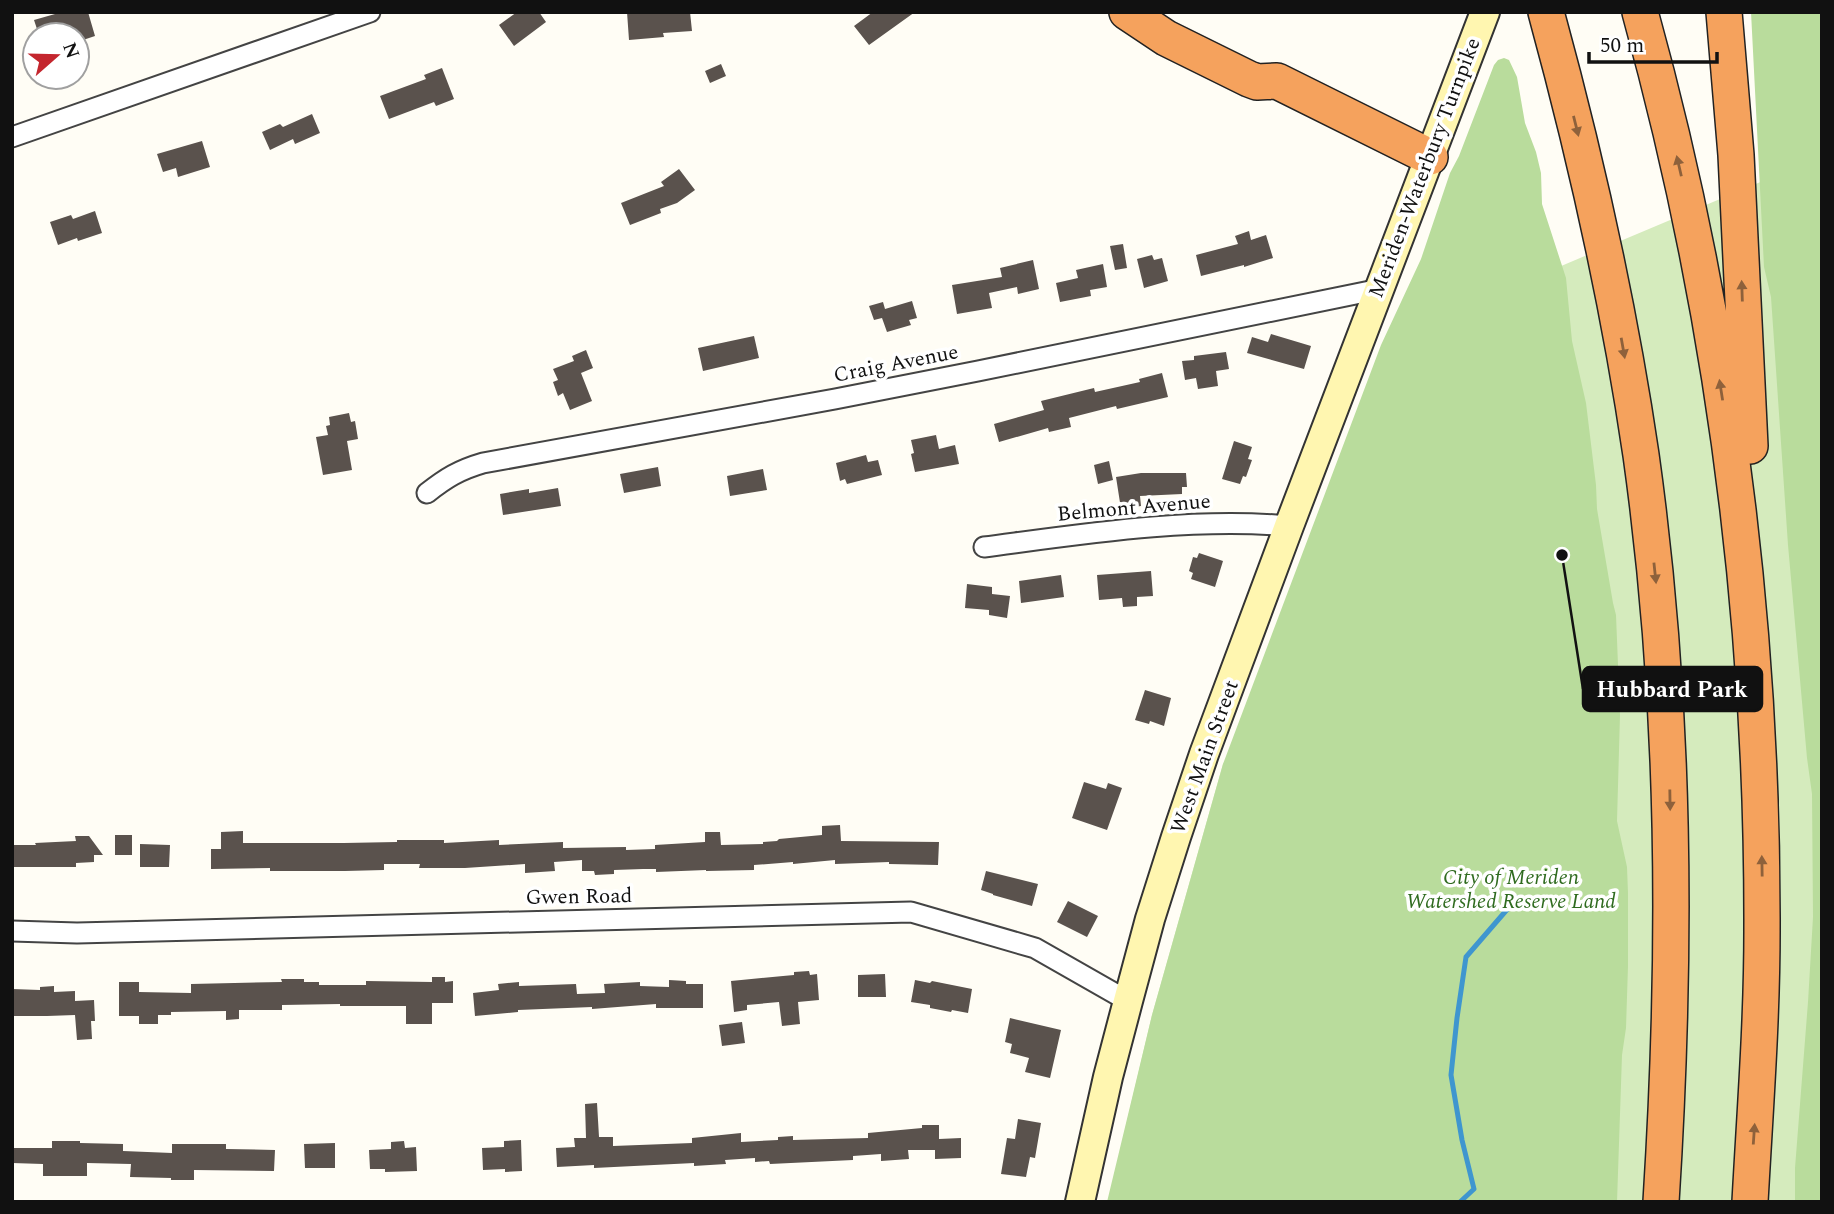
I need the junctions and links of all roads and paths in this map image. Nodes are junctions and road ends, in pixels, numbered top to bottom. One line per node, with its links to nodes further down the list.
1 (370, 12): 11 (street)
2 (1127, 12): 9 (highway)
3 (1165, 12): 9 (highway)
4 (1485, 12): 12 (main road, Meriden-Waterbury Turnpike)
5 (1530, 12): 10 (highway)
6 (1546, 12): 10 (highway)
7 (1640, 12): 18 (highway, one-way to 7)
8 (1724, 12): 18 (highway, one-way to 8)
9 (1277, 82): 12 (highway)
10 (1566, 87): 22 (highway, one-way to 22)
11 (12, 137)
12 (1430, 157): 13 (main road, Meriden-Waterbury Turnpike)
13 (1380, 289): 14 (main road, Meriden-Waterbury Turnpike); 15 (street, Craig Avenue)
14 (1366, 323): 16 (main road, West Main Street)
15 (427, 493)
16 (1289, 526): 17 (street, Belmont Avenue); 20 (main road, West Main Street)
17 (984, 547)
18 (1751, 628): 23 (highway, one-way to 18)
19 (12, 931): 20 (street, Gwen Road)
20 (1128, 1002): 21 (main road, West Main Street)
21 (1080, 1202)
22 (1661, 1202)
23 (1750, 1202)

